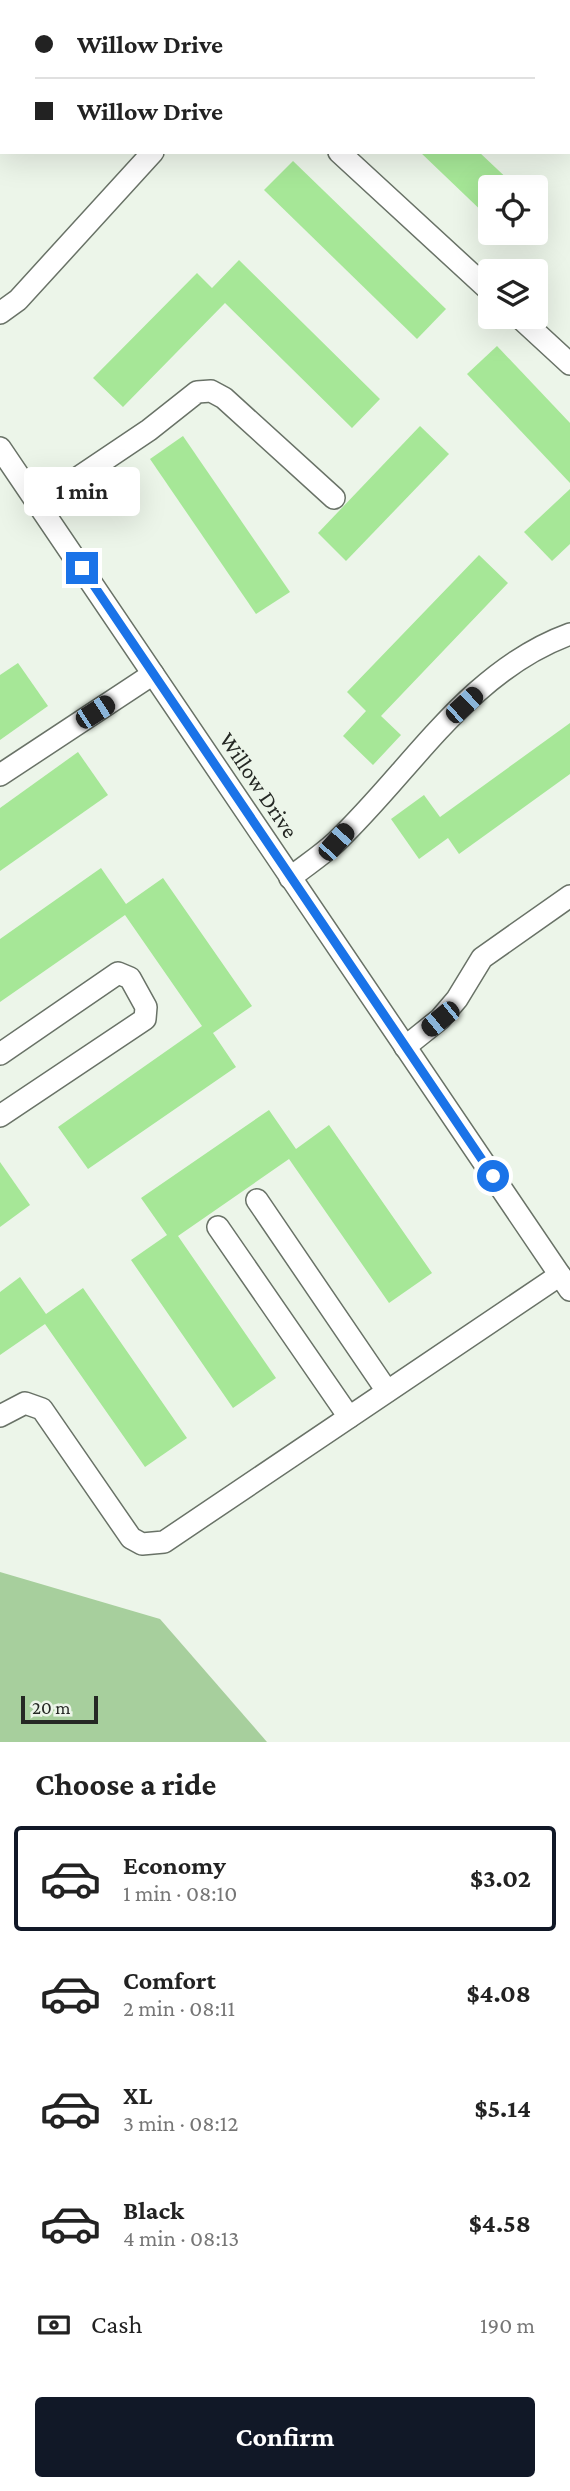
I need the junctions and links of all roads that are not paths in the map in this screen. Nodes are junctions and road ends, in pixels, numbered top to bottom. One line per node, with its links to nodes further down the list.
1 (151, 154): 4 (street)
2 (341, 154): 3 (street)
3 (478, 279)
4 (0, 313)
5 (532, 329): 6 (street)
6 (570, 364)
7 (0, 448): 9 (street, Willow Drive)
8 (334, 498): 9 (street)
9 (38, 505): 11 (street, Willow Drive)
10 (570, 634): 13 (street)
11 (153, 674): 12 (street); 13 (street, Willow Drive)
12 (0, 775)
13 (290, 878): 15 (street, Willow Drive)
14 (570, 896): 15 (street)
15 (405, 1047): 20 (street, Willow Drive)
16 (0, 1055): 17 (street)
17 (4, 1105)
18 (257, 1200): 21 (street)
19 (218, 1227): 23 (street)
20 (565, 1282): 21 (street)
21 (387, 1391): 23 (street)
22 (0, 1416): 23 (street)
23 (349, 1417)

